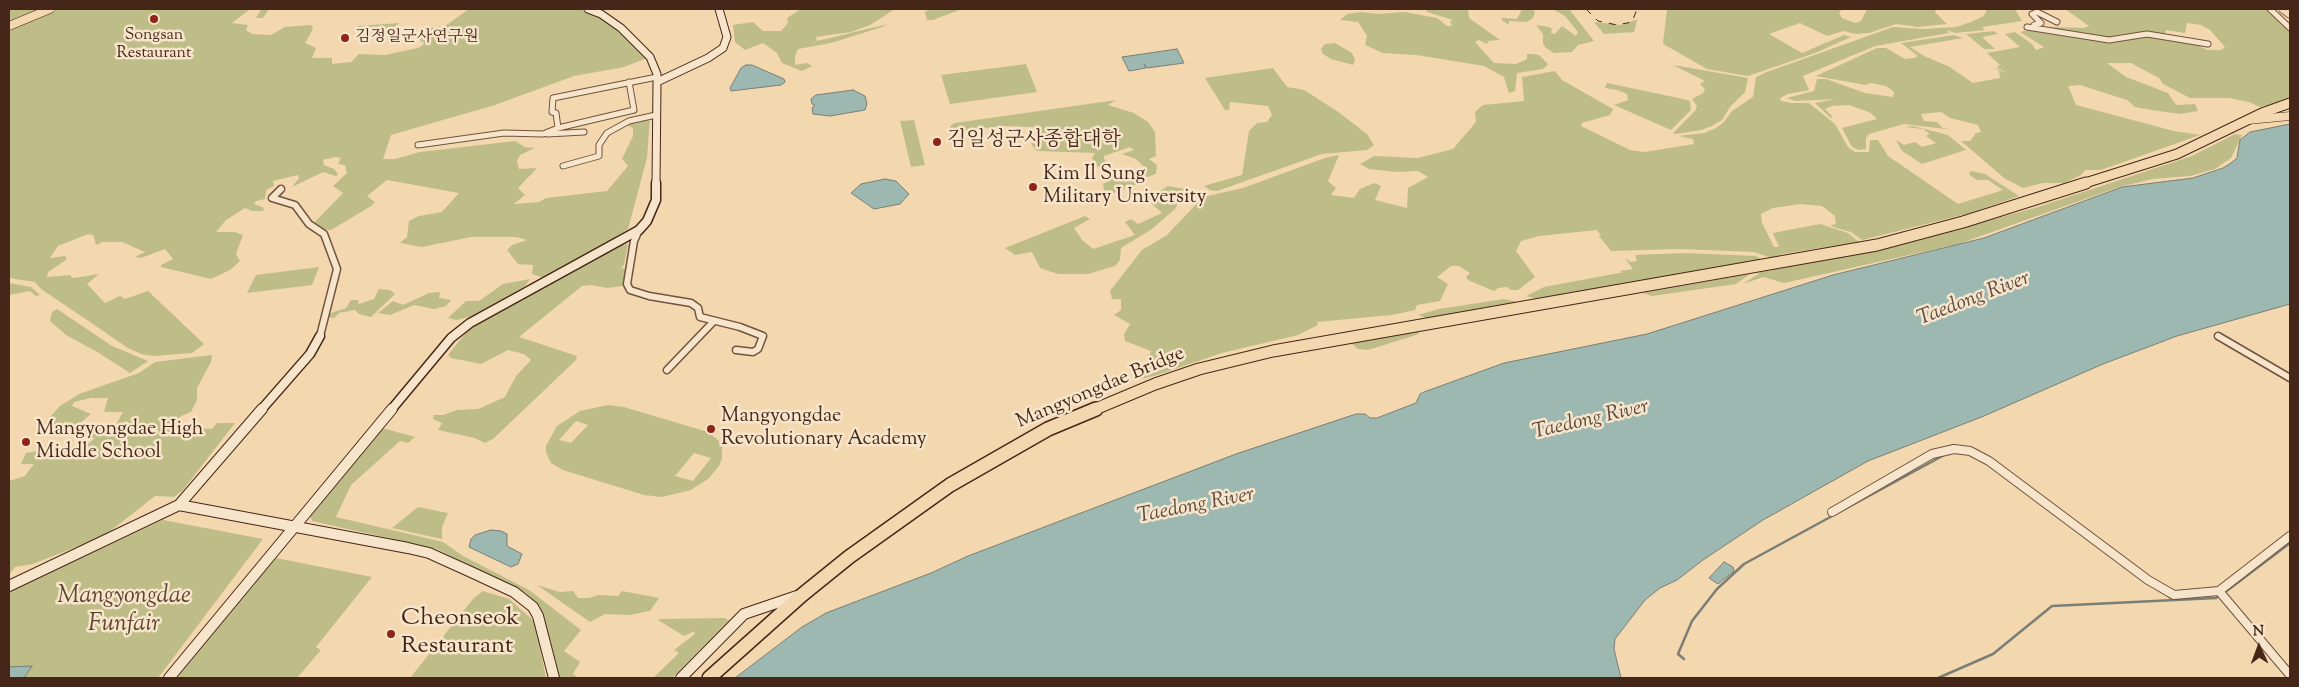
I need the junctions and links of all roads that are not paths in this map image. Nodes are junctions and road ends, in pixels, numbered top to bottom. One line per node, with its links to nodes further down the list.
1 (50, 9): 8 (main road)
2 (588, 9): 11 (street)
3 (719, 9): 11 (main road)
4 (2270, 9): 9 (street)
5 (2283, 9): 6 (main road)
6 (2290, 14)
7 (2057, 22): 10 (street)
8 (9, 26)
9 (2290, 28)
10 (2208, 44)
11 (657, 80): 12 (street); 14 (main road)
12 (629, 82): 17 (street); 17 (street)
13 (2290, 103): 16 (highway, Mangyongdae Bridge)
14 (656, 115): 21 (street); 23 (main road)
15 (2290, 116): 16 (main road)
16 (2247, 120): 36 (highway, Mangyongdae Bridge)
17 (558, 128): 19 (street)
18 (584, 132): 19 (street)
19 (543, 134): 20 (street)
20 (418, 145)
21 (563, 166)
22 (282, 189): 25 (street)
23 (639, 230): 24 (street); 32 (street)
24 (714, 321): 27 (street); 28 (street)
25 (320, 336): 30 (street)
26 (2218, 336): 29 (street)
27 (736, 350)
28 (667, 370)
29 (2290, 378)
30 (179, 505): 32 (street); 34 (main road)
31 (1832, 512): 35 (street)
32 (294, 526): 38 (street); 39 (street)
33 (2290, 536): 35 (street)
34 (9, 586)
35 (2219, 591): 37 (street)
36 (802, 595): 40 (street); 41 (highway, Mangyongdae Bridge)
37 (2290, 675)
38 (169, 678)
39 (554, 678)
40 (681, 678)
41 (709, 678)

